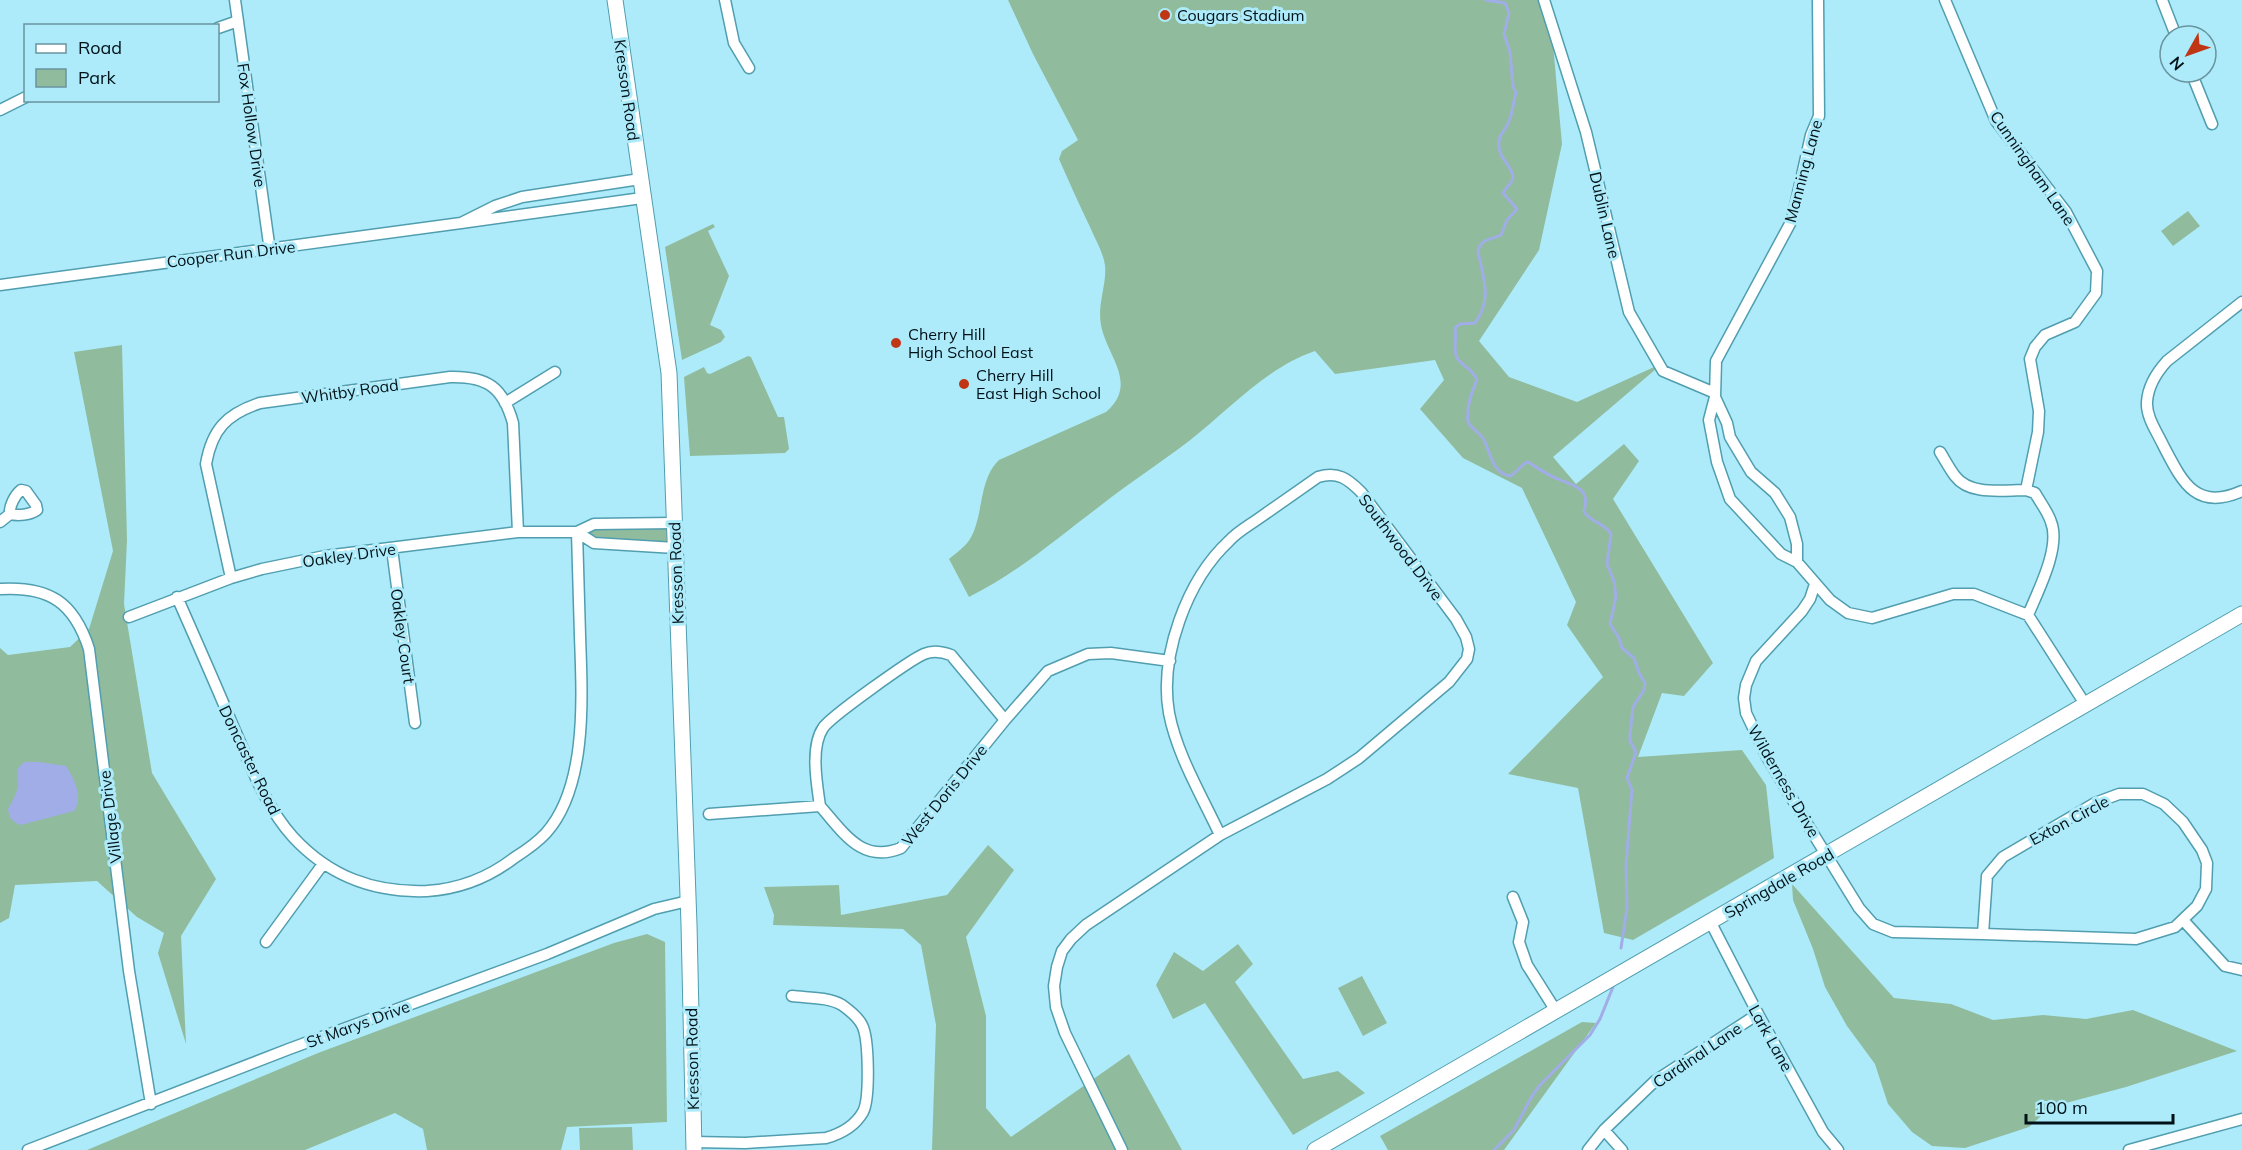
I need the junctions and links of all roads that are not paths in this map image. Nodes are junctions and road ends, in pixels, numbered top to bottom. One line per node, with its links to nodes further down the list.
1 (236, 0): 8 (street, Fox Hollow Drive)
2 (615, 0): 16 (street, Kresson Road)
3 (725, 0): 11 (street)
4 (1544, 0): 23 (street, Dublin Lane)
5 (1818, 0): 23 (street, Manning Lane)
6 (1945, 0): 26 (street, Cunningham Lane)
7 (2162, 0): 9 (street)
8 (238, 21): 10 (street); 19 (street, Fox Hollow Drive)
9 (2171, 24)
10 (219, 28)
11 (749, 68)
12 (2196, 84): 15 (street)
13 (24, 98): 14 (street)
14 (0, 110)
15 (2212, 124)
16 (640, 179): 17 (street, Kresson Road); 18 (street, Cooper Run Drive)
17 (642, 198): 18 (street, Cooper Run Drive); 30 (street, Kresson Road)
18 (461, 223): 19 (street, Cooper Run Drive)
19 (270, 250): 20 (street, Cooper Run Drive)
20 (0, 285)
21 (2242, 302): 27 (street)
22 (555, 372): 24 (street)
23 (1715, 395): 35 (street, Manning Lane); 35 (street, Manning Lane)
24 (505, 403): 31 (street, Whitby Road); 36 (street, Whitby Road)
25 (1940, 452): 26 (street)
26 (2026, 490): 41 (street)
27 (2242, 491)
28 (10, 514): 29 (street)
29 (0, 522)
30 (674, 523): 32 (street); 33 (street, Kresson Road)
31 (518, 532): 32 (street, Oakley Drive); 34 (street, Oakley Drive)
32 (577, 532): 33 (street); 51 (street, Doncaster Road)
33 (675, 548): 53 (street, Kresson Road)
34 (392, 549): 36 (street, Oakley Drive); 46 (street, Oakley Court)
35 (1797, 562): 37 (street, Manning Lane)
36 (231, 578): 39 (street, Oakley Drive)
37 (1815, 584): 41 (street, Manning Lane); 50 (street, Wilderness Drive)
38 (0, 589): 62 (street, Village Drive)
39 (177, 597): 42 (street, Oakley Drive); 51 (street, Doncaster Road)
40 (2242, 614): 44 (street, Springdale Road)
41 (2028, 615): 44 (street)
42 (129, 617)
43 (1170, 661): 45 (street, West Doris Drive); 49 (street, Southwood Drive); 49 (street, Southwood Drive)
44 (2085, 704): 50 (street, Springdale Road)
45 (1005, 720): 47 (street, West Doris Drive); 47 (street)
46 (415, 723)
47 (820, 806): 48 (street)
48 (710, 814)
49 (1220, 835): 67 (street, Southwood Drive)
50 (1827, 855): 55 (street, Springdale Road); 56 (street, Exton Circle)
51 (323, 864): 57 (street)
52 (1514, 897): 60 (street)
53 (688, 901): 62 (street, St Marys Drive); 65 (street, Kresson Road)
54 (2183, 920): 56 (street, Exton Circle); 56 (street, Exton Circle); 58 (street)
55 (1711, 923): 60 (street, Springdale Road); 61 (street, Lark Lane)
56 (1983, 934)
57 (266, 942)
58 (2242, 970)
59 (792, 996): 65 (street)
60 (1556, 1011): 68 (street, Springdale Road)
61 (1758, 1014): 64 (street, Cardinal Lane); 71 (street, Lark Lane)
62 (151, 1104): 66 (street, St Marys Drive)
63 (2242, 1119): 72 (street)
64 (1604, 1130): 69 (street, Cardinal Lane); 70 (street)
65 (694, 1146)
66 (28, 1150)
67 (1122, 1150)
68 (1316, 1150)
69 (1588, 1150)
70 (1622, 1150)
71 (1838, 1150)
72 (2129, 1150)

